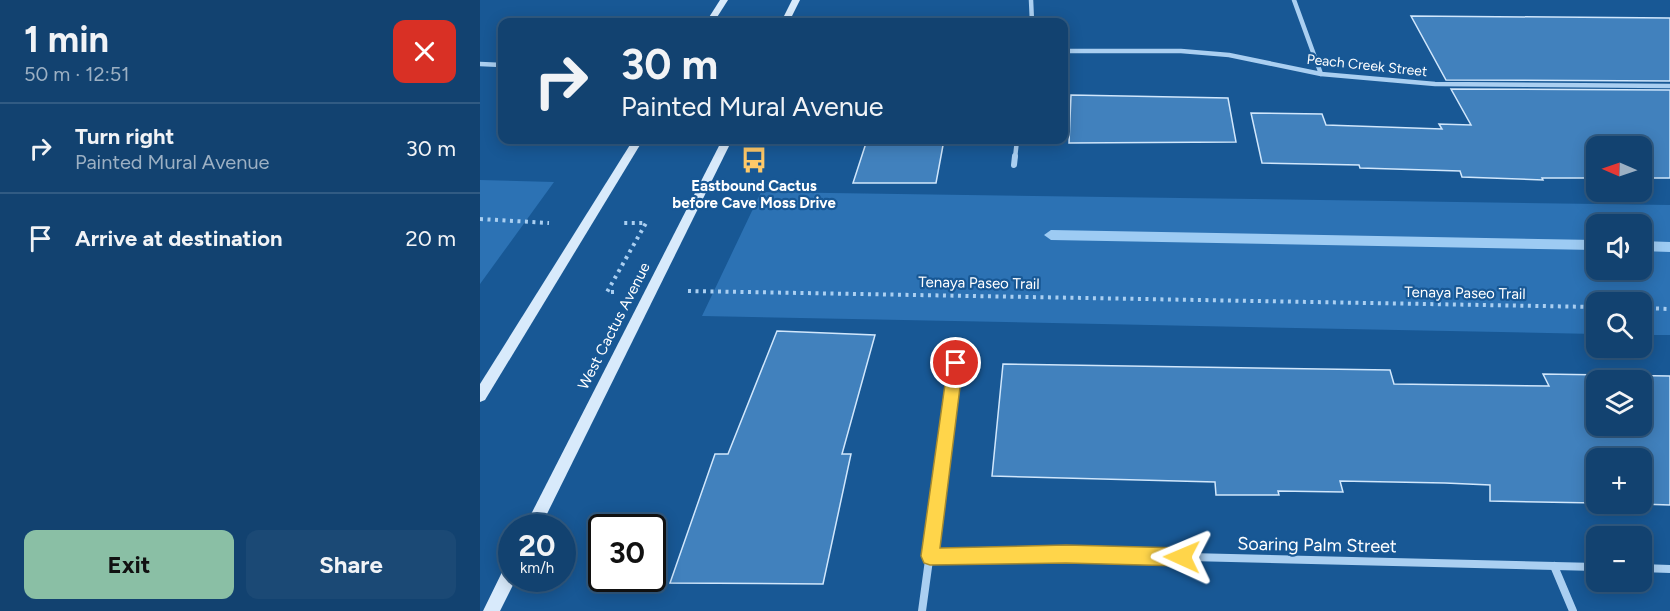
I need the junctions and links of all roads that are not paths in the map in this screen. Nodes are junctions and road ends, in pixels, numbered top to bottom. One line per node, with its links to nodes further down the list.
1 (724, 0): 5 (main road)
2 (796, 0): 6 (main road)
3 (1031, 0): 7 (street)
4 (1294, 0): 11 (street)
5 (713, 18)
6 (787, 18)
7 (1032, 18)
8 (1068, 51): 11 (street, Peach Creek Street)
9 (480, 64): 10 (street)
10 (498, 65)
11 (1321, 74): 12 (street, Peach Creek Street)
12 (1670, 86)
13 (635, 144): 18 (main road)
14 (725, 144): 19 (main road, West Cactus Avenue)
15 (1017, 144): 16 (street)
16 (1014, 165)
17 (956, 363): 20 (street)
18 (480, 396)
19 (539, 514)
20 (930, 556): 21 (street, Soaring Palm Street); 27 (street)
21 (1554, 566): 22 (street, Soaring Palm Street); 28 (street)
22 (1586, 567)
23 (1652, 568): 24 (street)
24 (1670, 569)
25 (501, 592): 26 (main road)
26 (491, 611)
27 (922, 611)
28 (1573, 611)

